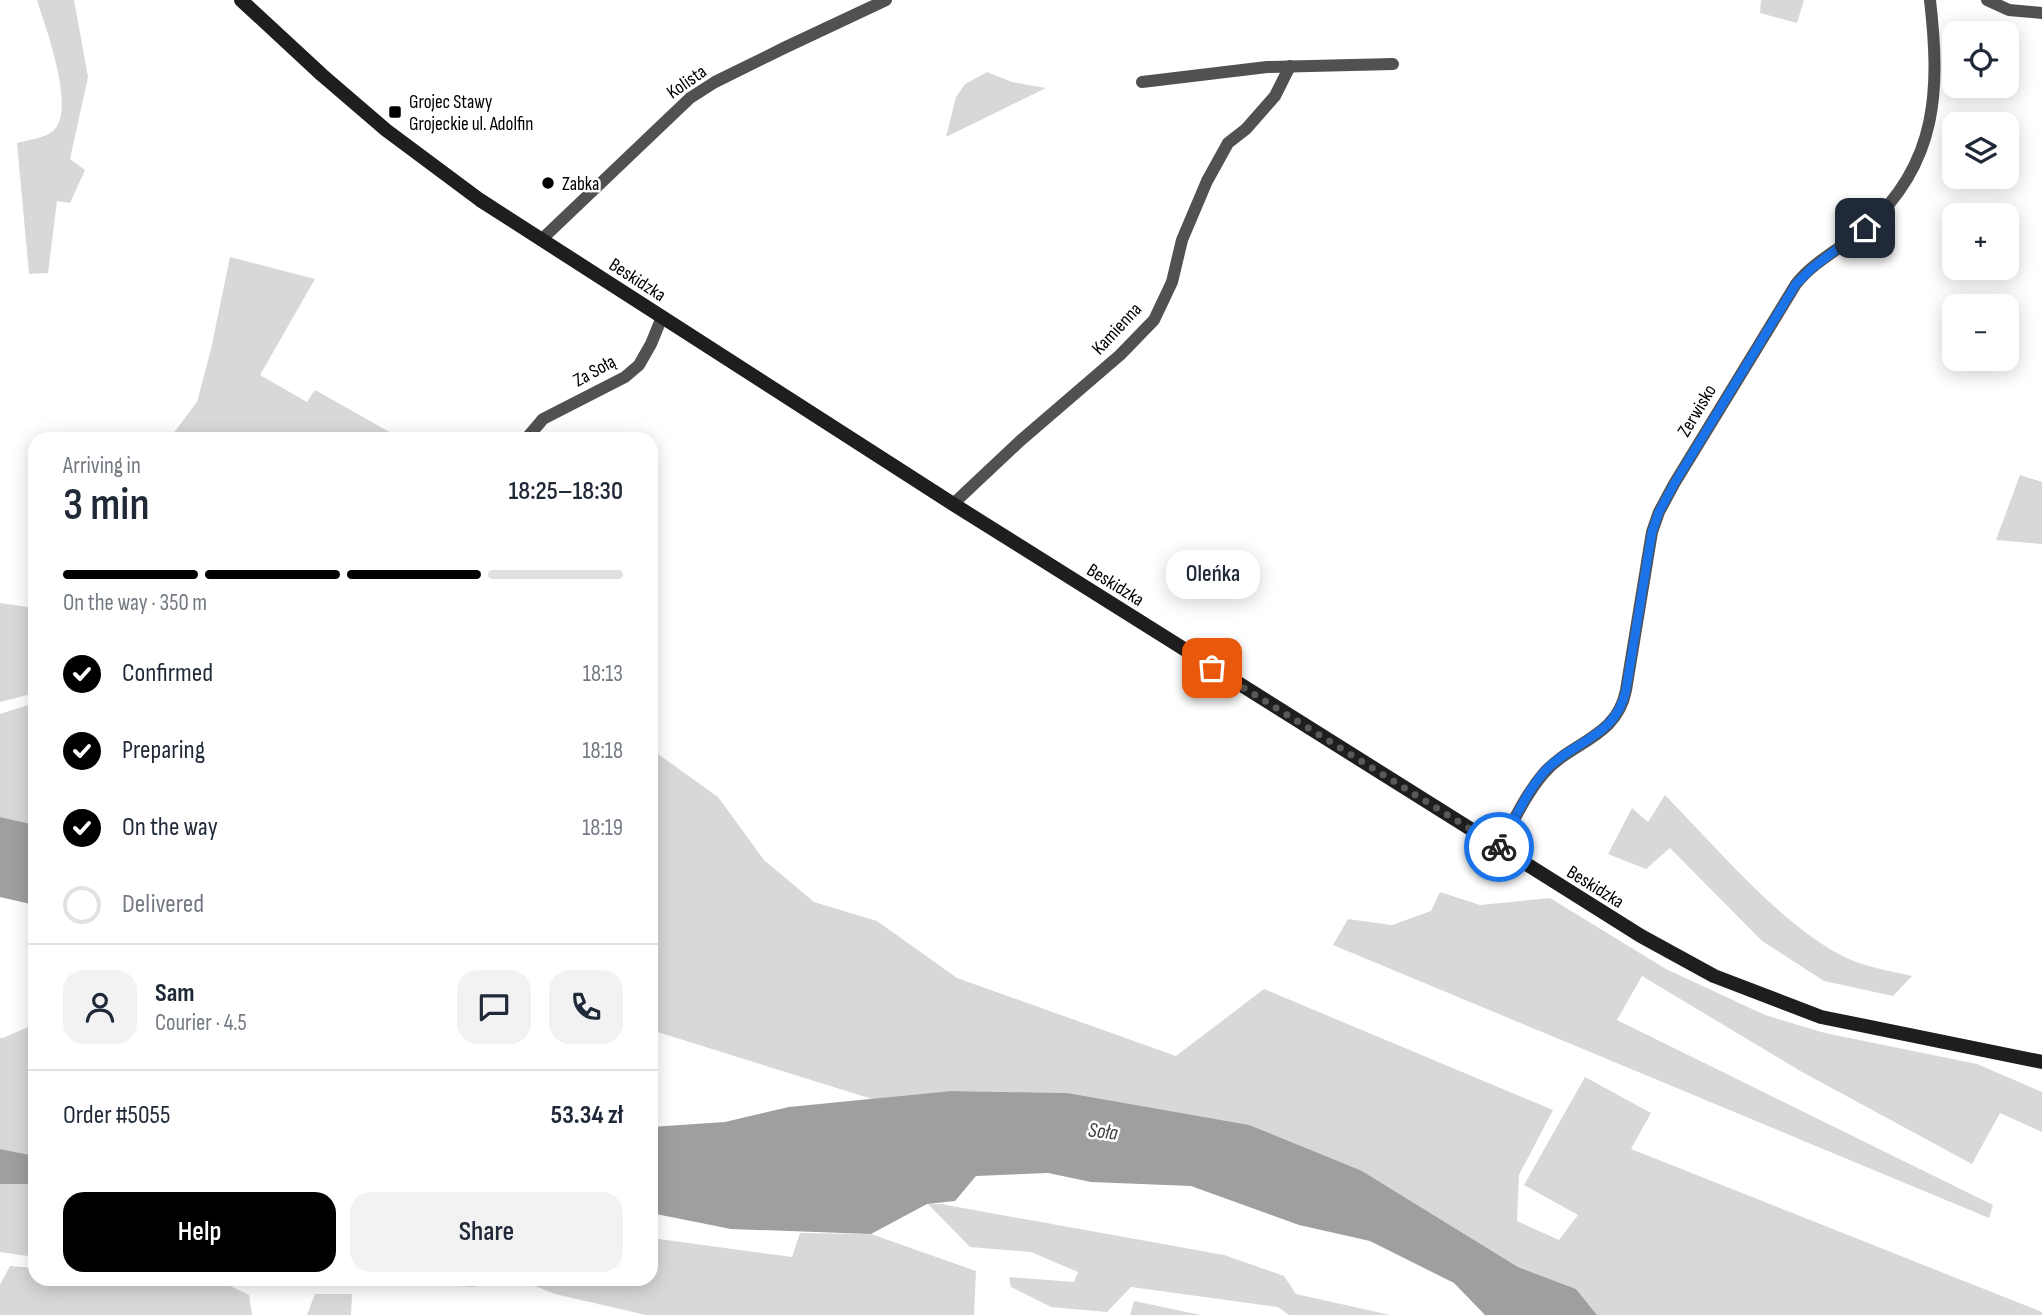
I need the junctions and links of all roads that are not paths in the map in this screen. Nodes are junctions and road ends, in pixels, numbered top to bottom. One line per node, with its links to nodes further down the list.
1 (241, 0): 9 (main road, Beskidzka)
2 (887, 0): 9 (street, Kolista)
3 (1930, 0): 13 (street, Zerwisko)
4 (1987, 0): 5 (street)
5 (2042, 13)
6 (1393, 64): 7 (street)
7 (1290, 66): 8 (street); 12 (street, Kamienna)
8 (1142, 82)
9 (541, 240): 10 (main road, Beskidzka)
10 (662, 317): 11 (street, Za Sołą); 12 (main road, Beskidzka)
11 (532, 432)
12 (953, 504): 13 (main road, Beskidzka)
13 (1499, 848): 14 (main road, Beskidzka)
14 (2042, 1062)

